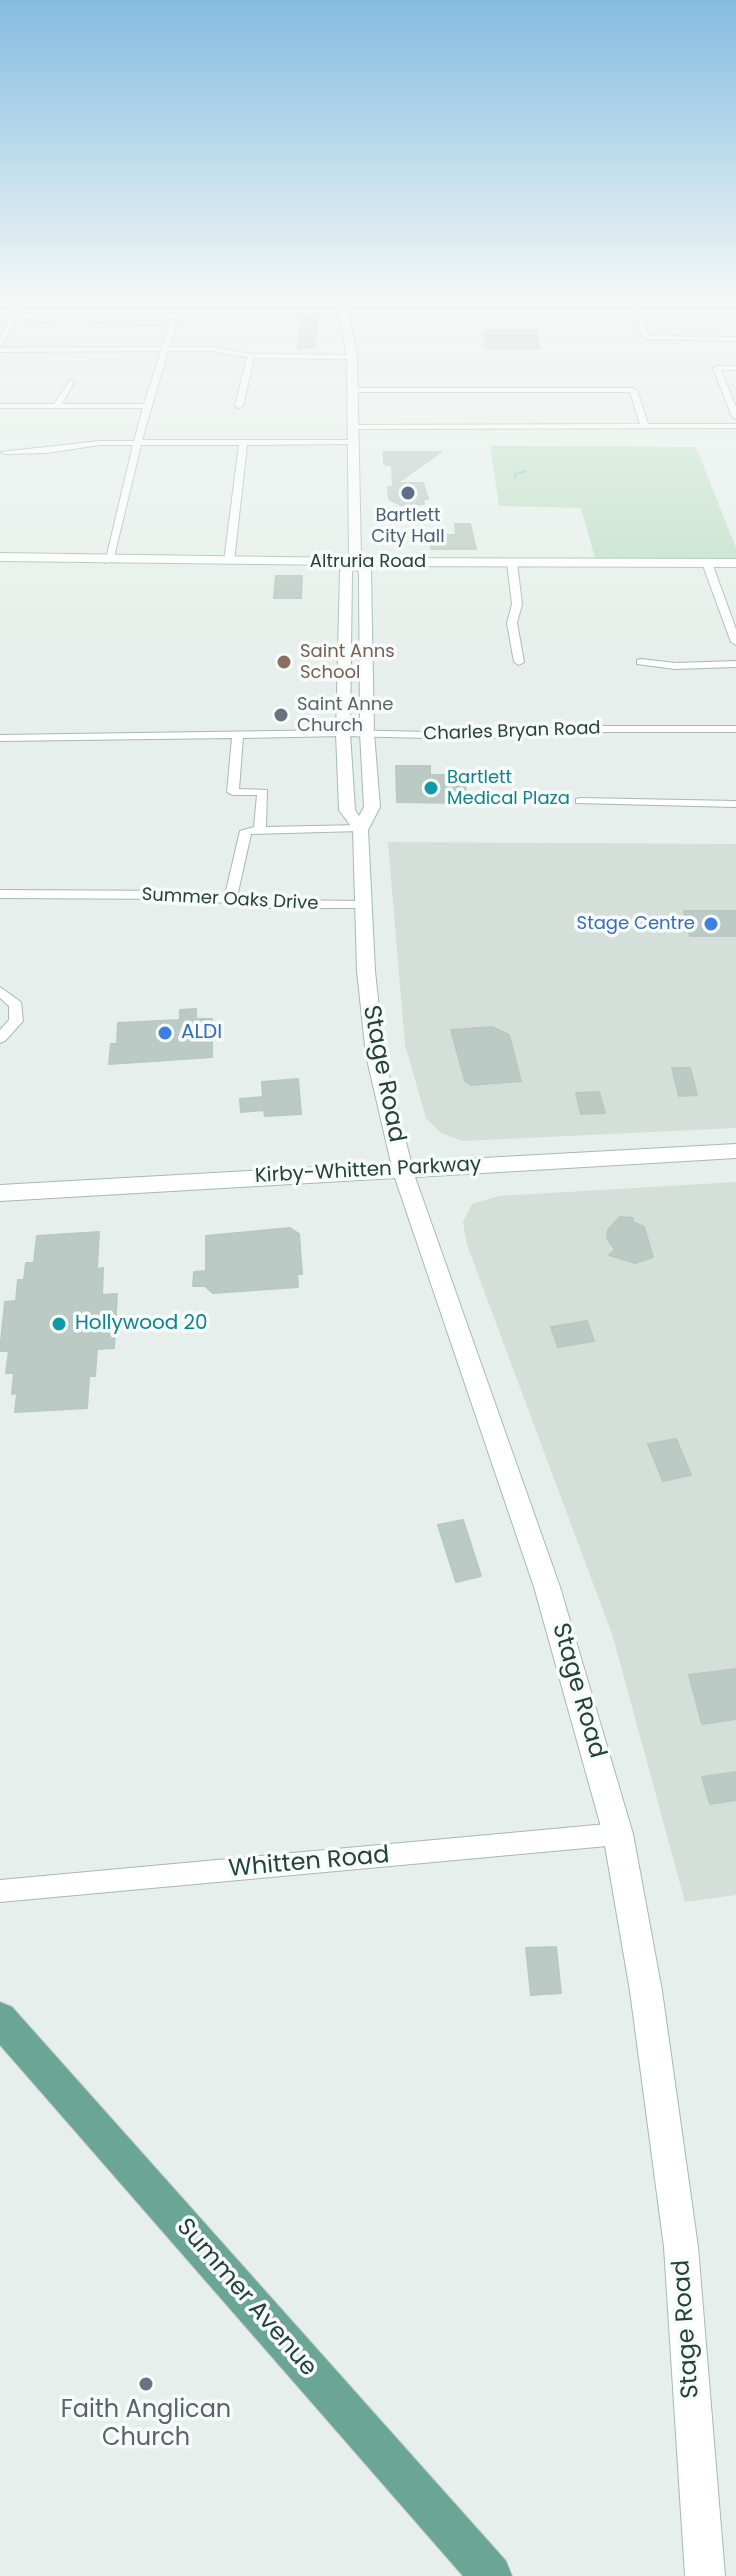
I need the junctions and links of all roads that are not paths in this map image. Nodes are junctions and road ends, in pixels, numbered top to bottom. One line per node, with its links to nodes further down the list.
1 (144, 421): 9 (street)
2 (353, 421): 6 (main road, Stage Road)
3 (643, 421): 4 (street)
4 (645, 426): 5 (street); 6 (street)
5 (736, 426)
6 (353, 427): 7 (main road, Stage Road)
7 (353, 442): 8 (street); 14 (main road, Stage Road)
8 (243, 443): 9 (street); 13 (street)
9 (140, 444): 10 (street); 12 (street)
10 (5, 452)
11 (0, 557): 12 (main road, Altruria Road)
12 (108, 561): 13 (main road, Altruria Road)
13 (229, 561): 14 (main road, Altruria Road)
14 (355, 562): 15 (main road, Altruria Road); 20 (main road, Stage Road); 21 (main road, Stage Road)
15 (512, 563): 16 (main road, Altruria Road); 22 (street)
16 (707, 563): 17 (main road, Altruria Road); 18 (street)
17 (736, 563)
18 (730, 612): 19 (street)
19 (736, 642)
20 (345, 645): 21 (main road); 26 (main road, Stage Road)
21 (366, 645): 27 (main road, Stage Road)
22 (519, 662)
23 (641, 662): 24 (street)
24 (736, 664)
25 (736, 729): 27 (street, Charles Bryan Road)
26 (343, 733): 27 (street, Charles Bryan Road); 28 (street, Charles Bryan Road); 32 (main road, Stage Road)
27 (367, 733): 32 (main road, Stage Road)
28 (238, 734): 29 (street, Charles Bryan Road); 33 (street)
29 (0, 738)
30 (580, 801): 31 (street)
31 (736, 804)
32 (360, 828): 33 (street); 36 (main road, Stage Road)
33 (260, 830): 35 (street)
34 (0, 894): 35 (street, Summer Oaks Drive)
35 (230, 900): 36 (street, Summer Oaks Drive)
36 (363, 905): 40 (main road, Stage Road)
37 (0, 991): 38 (street)
38 (0, 1038)
39 (736, 1151): 40 (main road, Kirby-Whitten Parkway)
40 (402, 1168): 41 (main road, Kirby-Whitten Parkway); 42 (main road, Stage Road)
41 (0, 1193)
42 (618, 1834): 43 (street, Whitten Road); 46 (main road, Stage Road)
43 (0, 1891)
44 (0, 2019): 45 (main road, Summer Avenue)
45 (491, 2576)
46 (705, 2576)

